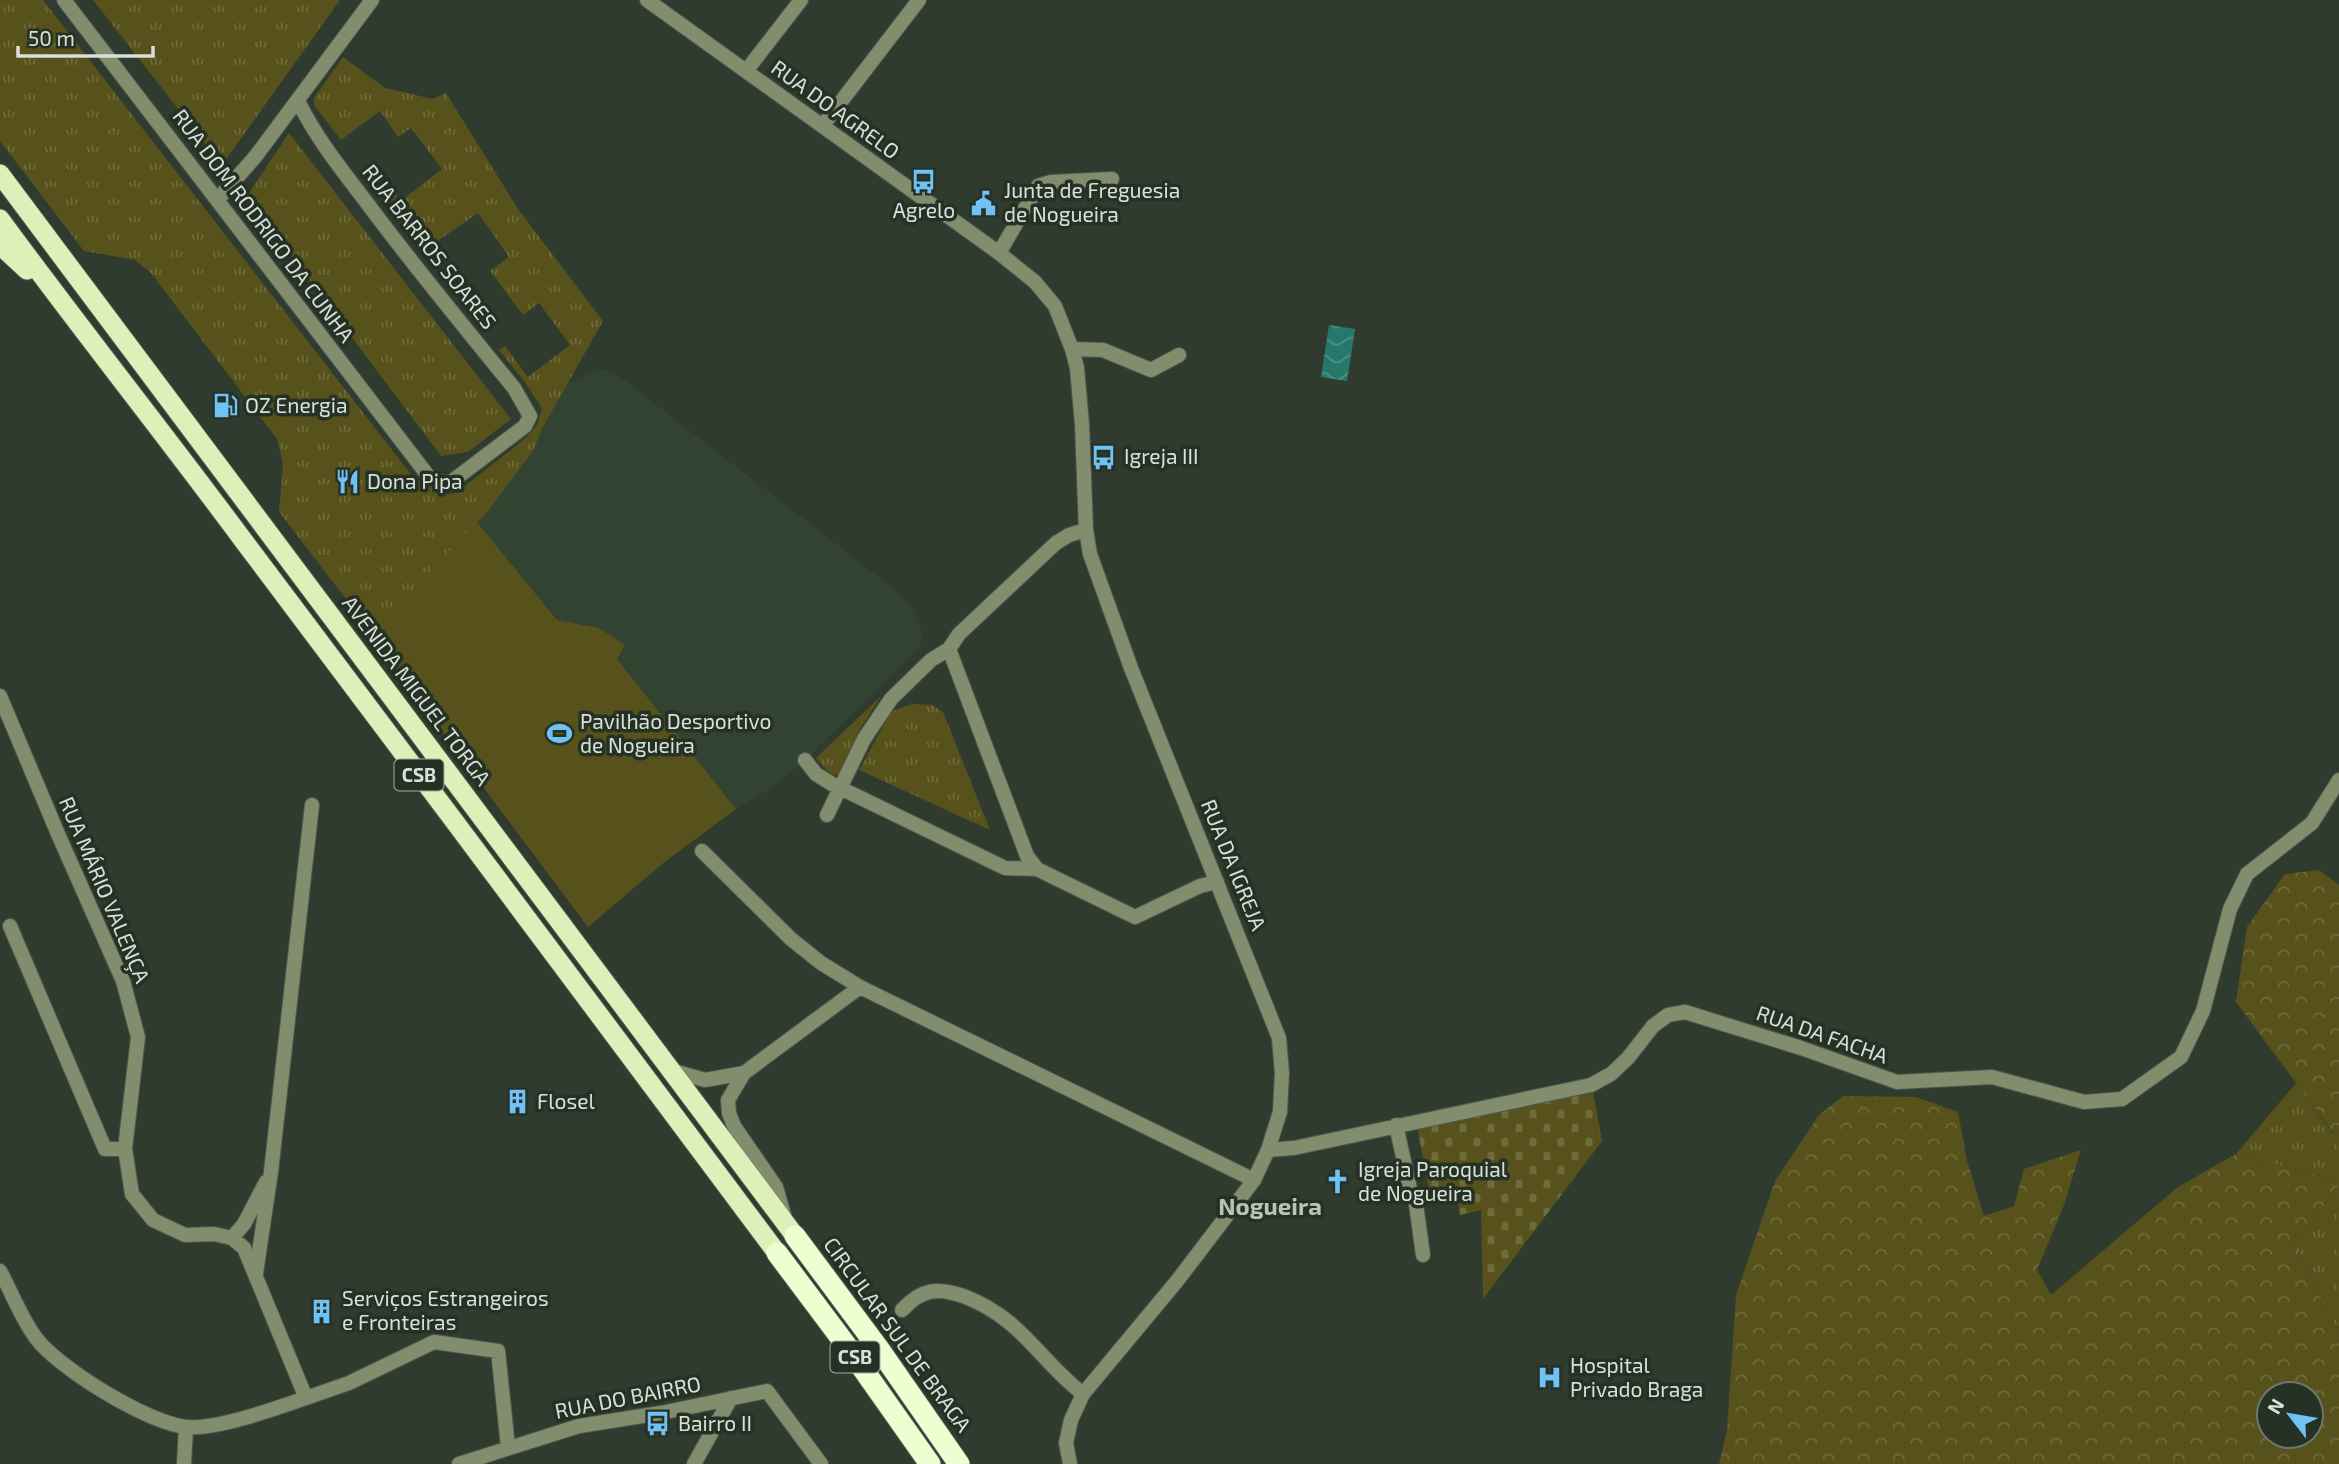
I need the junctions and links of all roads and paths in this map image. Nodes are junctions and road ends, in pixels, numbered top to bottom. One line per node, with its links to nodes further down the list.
1 (64, 0): 11 (street, RUA DOM RODRIGO DA CUNHA)
2 (372, 0): 7 (street)
3 (647, 0): 6 (street, RUA DO AGRELO)
4 (801, 0): 6 (street)
5 (919, 0): 8 (street)
6 (746, 71): 8 (street, RUA DO AGRELO)
7 (298, 101): 11 (street); 18 (street, RUA BARROS SOARES)
8 (822, 125): 14 (street, RUA DO AGRELO)
9 (0, 174): 32 (highway, AVENIDA MIGUEL TORGA / CSB)
10 (1112, 179): 14 (street)
11 (218, 199): 18 (street, RUA DOM RODRIGO DA CUNHA)
12 (0, 219): 15 (highway, CSB)
13 (0, 245): 15 (highway)
14 (999, 254): 16 (street, RUA DA IGREJA)
15 (58, 299): 41 (highway, CSB)
16 (1072, 349): 17 (street); 19 (street, RUA DA IGREJA)
17 (1179, 355)
18 (429, 477)
19 (1086, 530): 20 (street); 29 (street, RUA DA IGREJA)
20 (949, 649): 24 (street); 28 (street)
21 (0, 696): 35 (street, RUA MÁRIO VALENÇA)
22 (805, 760): 24 (street)
23 (2339, 780): 34 (street, RUA DA FACHA)
24 (840, 788): 26 (street); 28 (street)
25 (312, 805): 37 (street)
26 (827, 815)
27 (702, 851): 31 (street)
28 (1037, 869): 29 (street)
29 (1217, 882): 36 (street, RUA DA IGREJA)
30 (10, 926): 35 (street)
31 (860, 987): 33 (street); 38 (street)
32 (670, 1070): 33 (street); 39 (highway, AVENIDA MIGUEL TORGA / CSB)
33 (744, 1073): 39 (street)
34 (1396, 1125): 36 (street, RUA DA FACHA); 42 (street)
35 (125, 1149): 40 (street, RUA MÁRIO VALENÇA)
36 (1268, 1150): 38 (street, RUA DA IGREJA)
37 (271, 1172): 40 (street); 44 (street)
38 (1254, 1180): 47 (street, RUA DA IGREJA)
39 (791, 1230): 56 (highway, CIRCULAR SUL DE BRAGA / CSB)
40 (232, 1238): 44 (street)
41 (777, 1253): 55 (highway, CSB)
42 (1423, 1255)
43 (0, 1271): 49 (street)
44 (255, 1275): 46 (street)
45 (902, 1310): 47 (street)
46 (303, 1392): 49 (street); 50 (street)
47 (1083, 1394): 57 (street, RUA DA IGREJA)
48 (731, 1398): 50 (street, RUA DO BAIRRO); 53 (street); 54 (street, RUA DO BAIRRO)
49 (186, 1427): 51 (street)
50 (508, 1447): 52 (street, RUA DO BAIRRO)
51 (184, 1464)
52 (459, 1464)
53 (694, 1464)
54 (821, 1464)
55 (930, 1464)
56 (959, 1464)
57 (1070, 1464)

